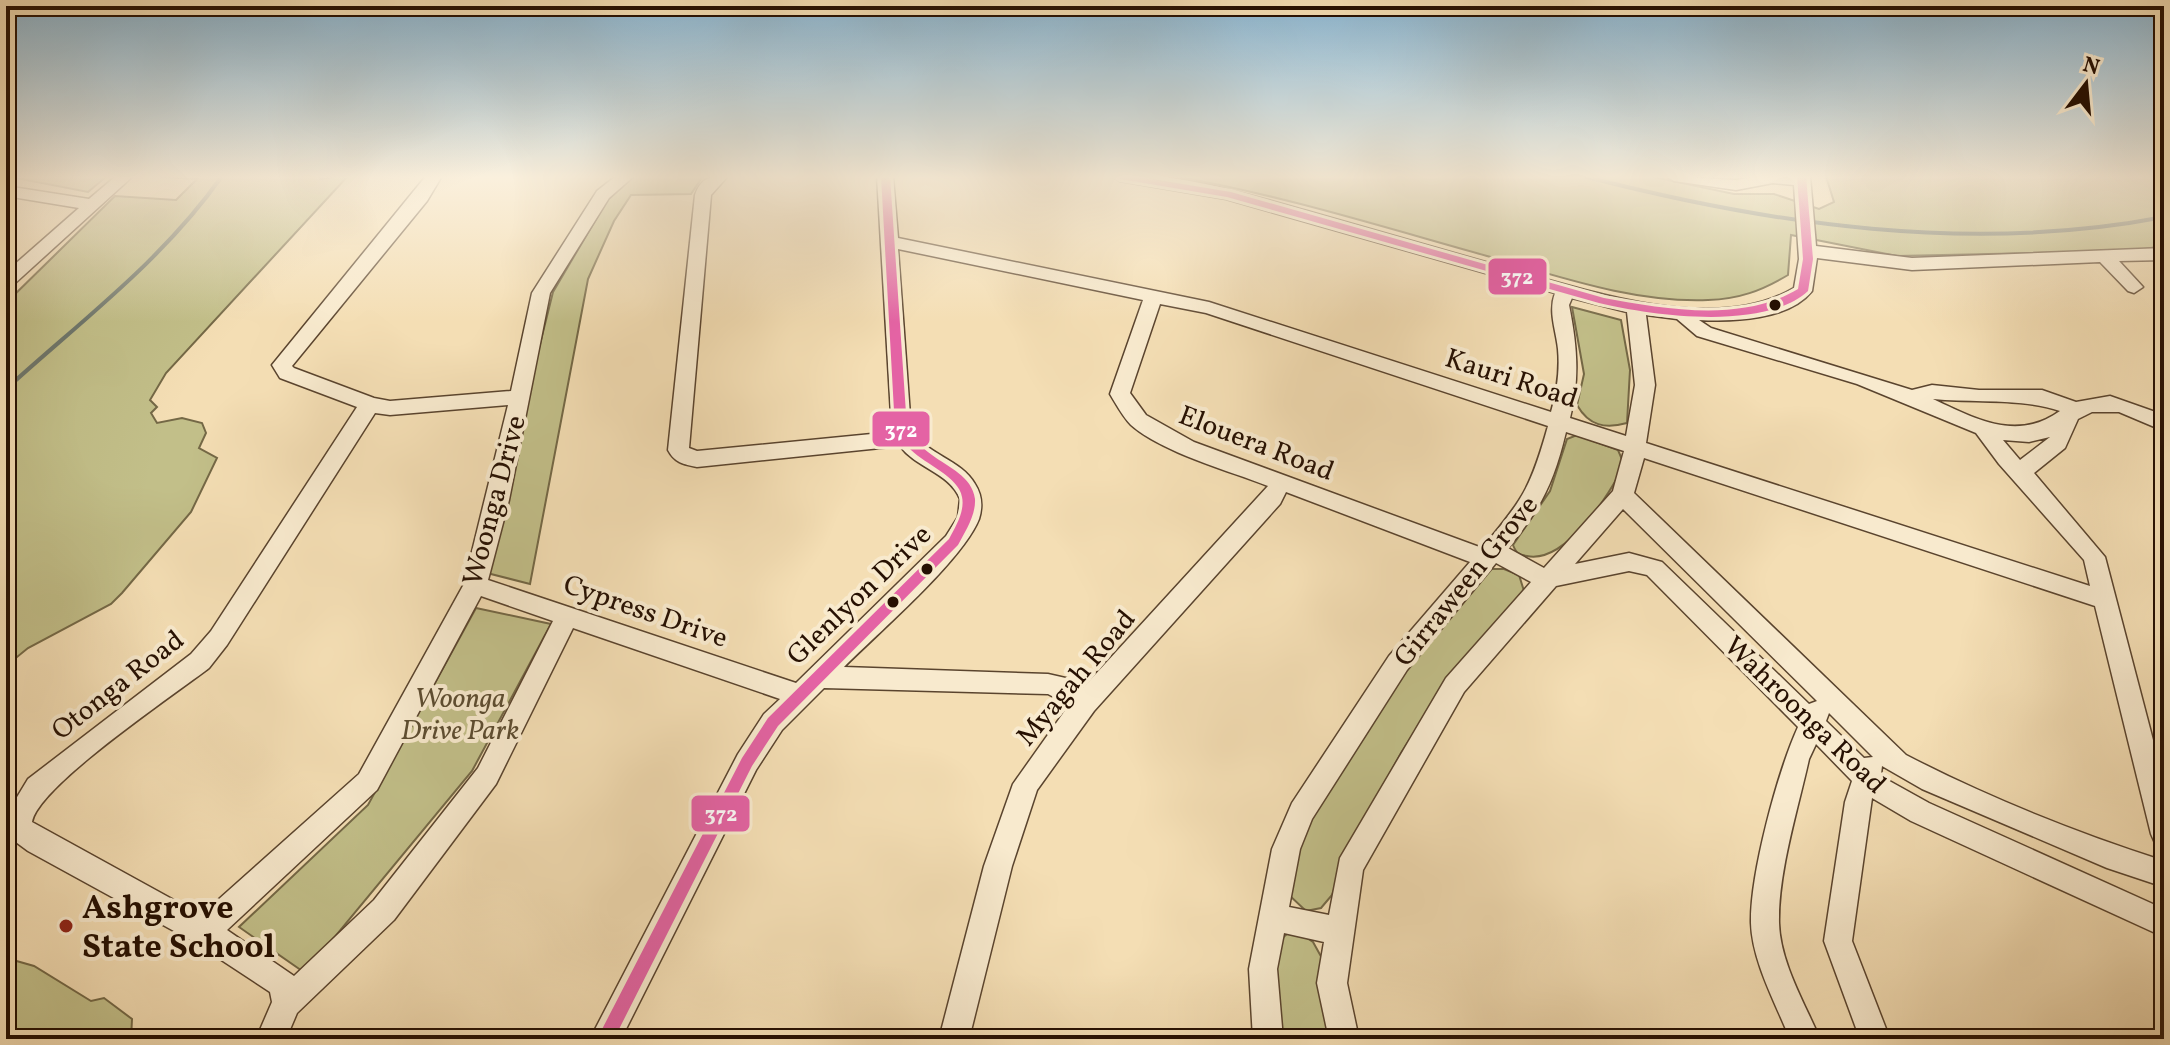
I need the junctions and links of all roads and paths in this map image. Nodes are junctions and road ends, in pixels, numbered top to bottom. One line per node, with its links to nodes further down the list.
1 (71, 225): 12 (street)
2 (397, 225): 20 (street)
3 (584, 225): 18 (street, Woonga Drive)
4 (700, 225): 25 (street)
5 (889, 225): 8 (street)
6 (1335, 225): 14 (street)
7 (1806, 225): 9 (street)
8 (891, 242): 15 (street, Kauri Road); 25 (street)
9 (1807, 245): 11 (street); 17 (street)
10 (2164, 254): 11 (street)
11 (2106, 258): 13 (street)
12 (6, 282)
13 (2134, 287)
14 (1565, 291): 16 (street); 22 (street, Girraween Grove)
15 (1154, 295): 22 (street, Kauri Road); 28 (street, Elouera Road)
16 (1636, 308): 17 (street); 26 (street, Girraween Grove)
17 (1680, 311): 19 (street)
18 (520, 397): 20 (street); 32 (street, Woonga Drive)
19 (1911, 397): 21 (street); 24 (street)
20 (371, 405): 47 (street, Otonga Road)
21 (2073, 413): 23 (street); 24 (street); 27 (street)
22 (1559, 422): 26 (street, Kauri Road); 30 (street, Girraween Grove)
23 (2164, 424)
24 (1993, 430): 27 (street)
25 (903, 438): 35 (street, Glenlyon Drive)
26 (1635, 447): 29 (street, Girraween Grove); 33 (street, Kauri Road)
27 (2029, 476): 33 (street)
28 (1281, 482): 30 (street, Elouera Road); 38 (street, Myagah Road)
29 (1622, 495): 31 (street, Girraween Grove); 36 (street, Wahroonga Road)
30 (1491, 555): 31 (street, Elouera Road); 44 (street, Girraween Grove)
31 (1545, 579): 39 (street, Wahroonga Road); 46 (street, Girraween Grove)
32 (475, 585): 34 (street, Cypress Drive); 47 (street, Woonga Drive)
33 (2107, 601): 42 (street)
34 (568, 614): 37 (street, Cypress Drive); 48 (street)
35 (817, 677): 37 (street, Glenlyon Drive); 38 (street)
36 (1826, 693): 39 (street); 40 (street, Wahroonga Road)
37 (798, 694): 50 (street, Glenlyon Drive)
38 (1085, 703): 51 (street, Myagah Road)
39 (1813, 723): 41 (street, Wahroonga Road); 54 (street)
40 (1879, 748): 41 (street); 43 (street, Wahroonga Road)
41 (1865, 778): 45 (street, Wahroonga Road); 55 (street)
42 (2164, 834)
43 (2164, 874)
44 (1272, 917): 46 (street); 52 (street, Girraween Grove)
45 (2164, 923)
46 (1340, 931): 53 (street, Girraween Grove)
47 (204, 932): 48 (street)
48 (287, 1003): 49 (street)
49 (271, 1039)
50 (605, 1039)
51 (954, 1039)
52 (1268, 1039)
53 (1344, 1039)
54 (1805, 1039)
55 (1875, 1039)

